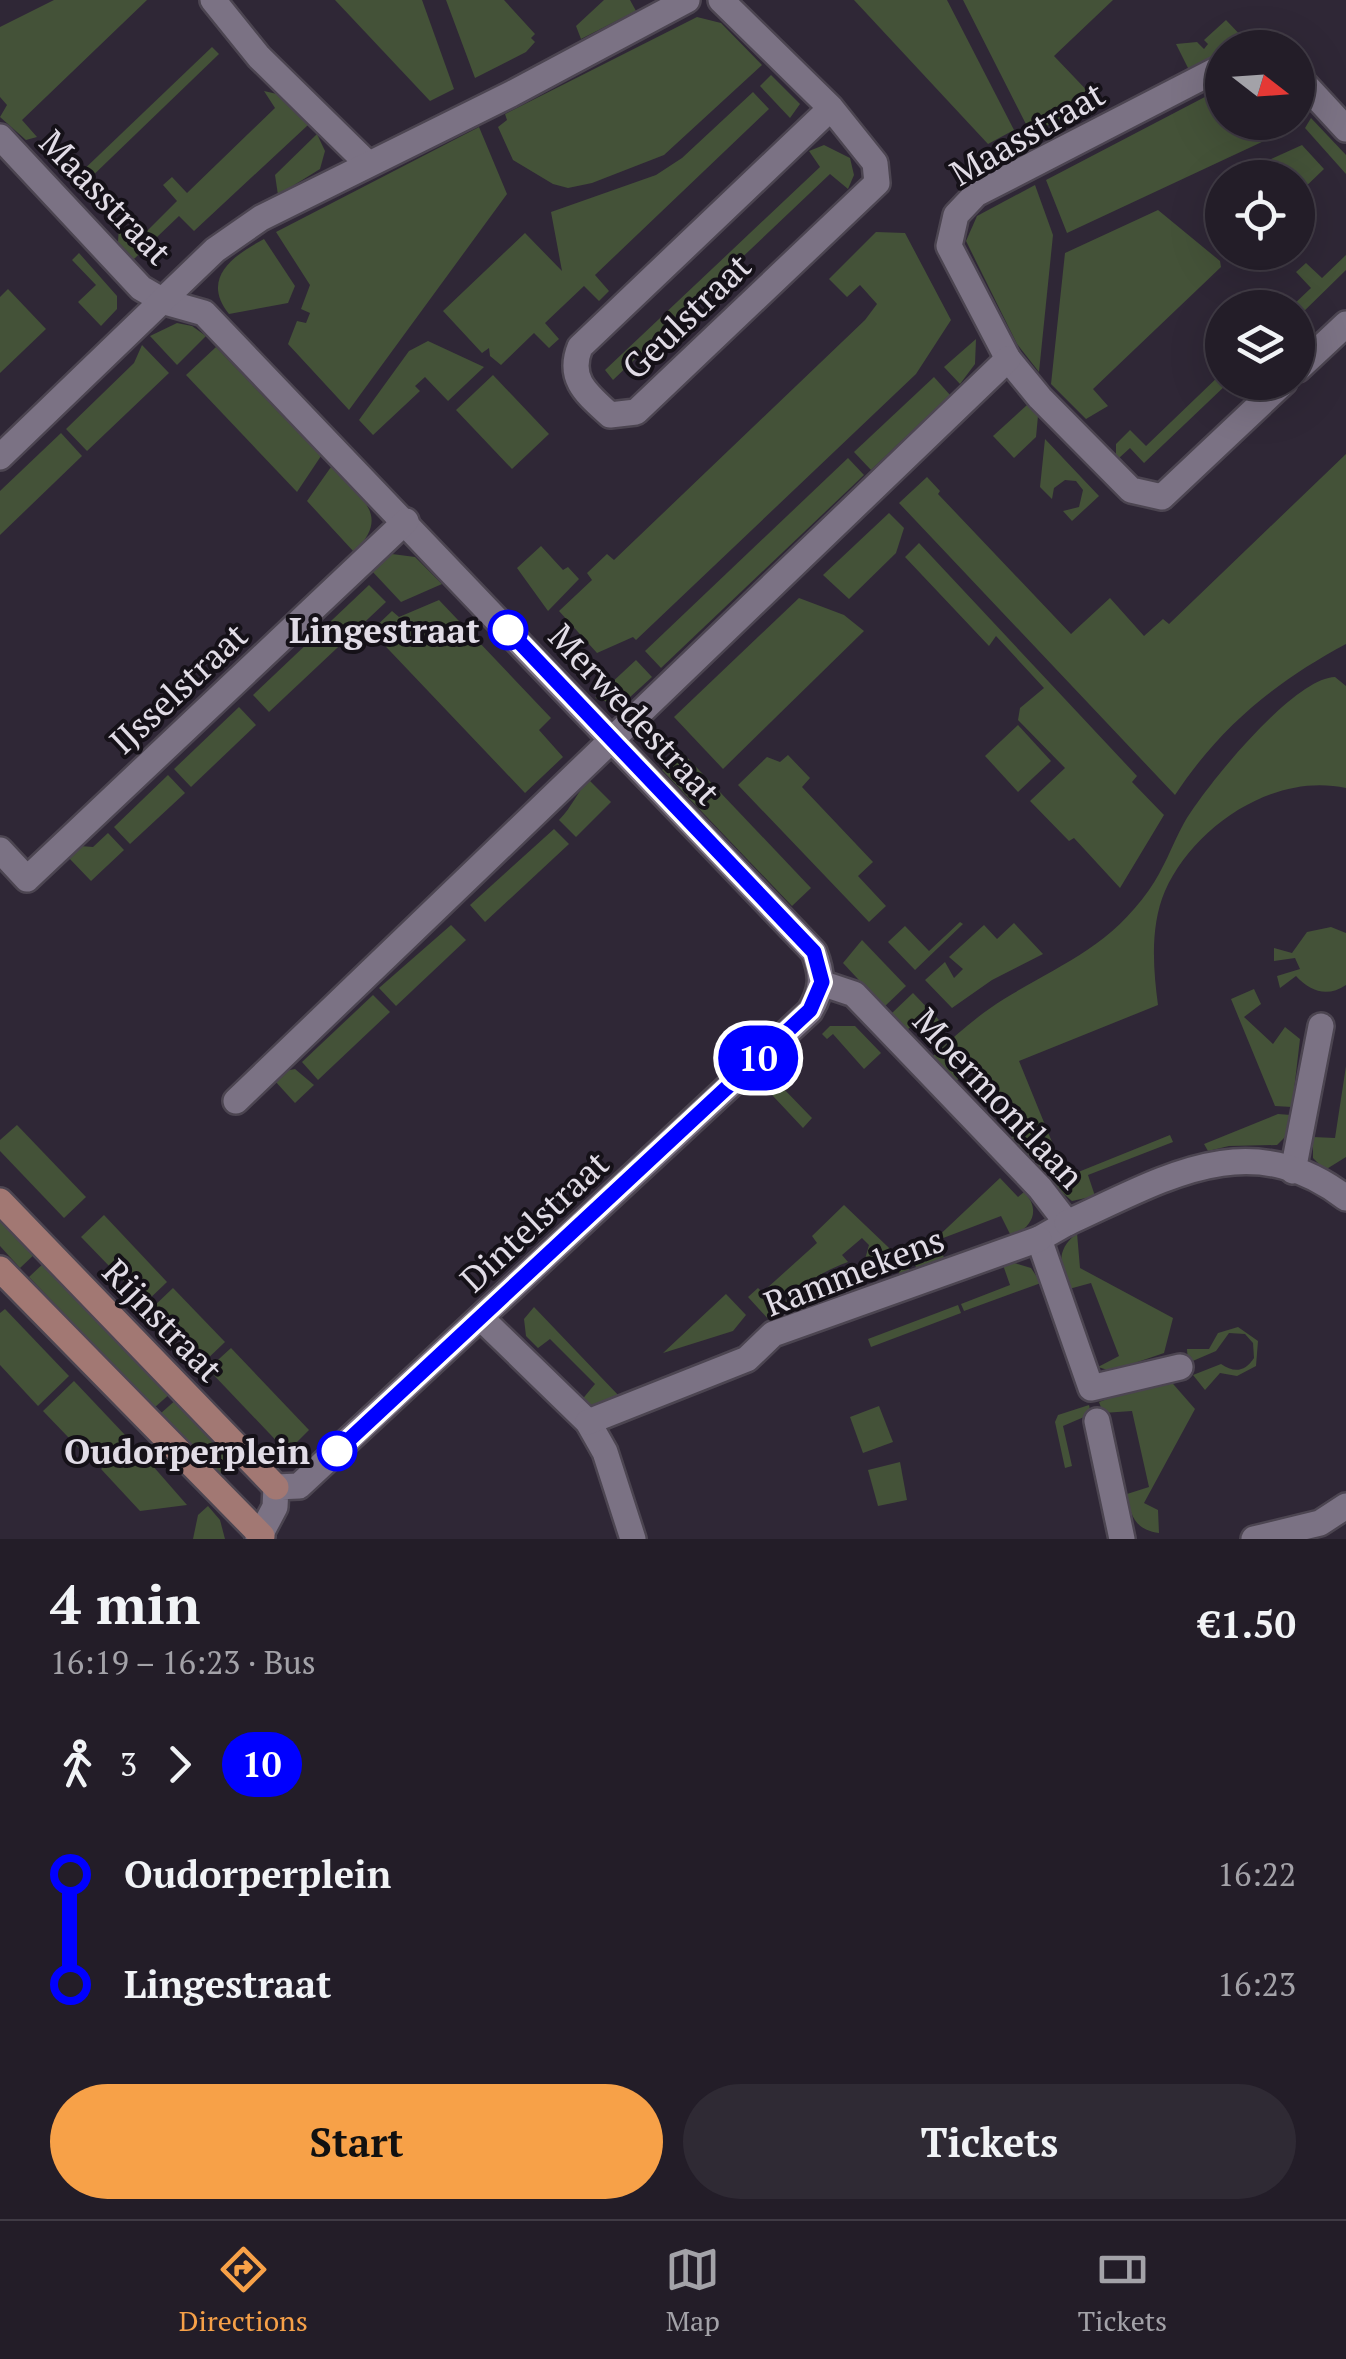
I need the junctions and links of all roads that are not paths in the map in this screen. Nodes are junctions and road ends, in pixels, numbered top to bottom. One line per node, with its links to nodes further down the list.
1 (213, 0): 9 (street)
2 (687, 0): 9 (street, Maasstraat)
3 (721, 0): 6 (street)
4 (1205, 76): 13 (street, Maasstraat)
5 (1315, 95): 7 (street)
6 (832, 108): 6 (street, Geulstraat)
7 (1346, 128)
8 (0, 138): 10 (street, Maasstraat)
9 (368, 164): 10 (street, Maasstraat)
10 (165, 302): 15 (street, Maasstraat); 16 (street, Merwedestraat)
11 (1346, 324): 12 (street)
12 (1315, 354)
13 (1008, 359): 14 (street, Maasstraat); 17 (street)
14 (1265, 400)
15 (0, 457)
16 (406, 521): 17 (street, Merwedestraat); 18 (street, IJsselstraat)
17 (610, 741): 19 (street, Merwedestraat); 21 (street)
18 (0, 850)
19 (822, 982): 25 (street, Moermontlaan); 28 (street, Dintelstraat)
20 (1321, 1026): 22 (street)
21 (236, 1101)
22 (1294, 1170): 23 (street); 25 (street)
23 (1346, 1198)
24 (0, 1201): 32 (street, Rijnstraat)
25 (1067, 1224): 26 (street, Moermontlaan)
26 (1039, 1239): 29 (street, Moermontlaan); 31 (street, Rammekens)
27 (0, 1269): 35 (street)
28 (481, 1318): 31 (street); 32 (street, Dintelstraat)
29 (1180, 1367)
30 (1097, 1421): 37 (street)
31 (588, 1422): 36 (street)
32 (276, 1487): 35 (street)
33 (1346, 1506): 34 (street)
34 (1328, 1531): 38 (street)
35 (260, 1537)
36 (632, 1539)
37 (1122, 1539)
38 (1254, 1539)

